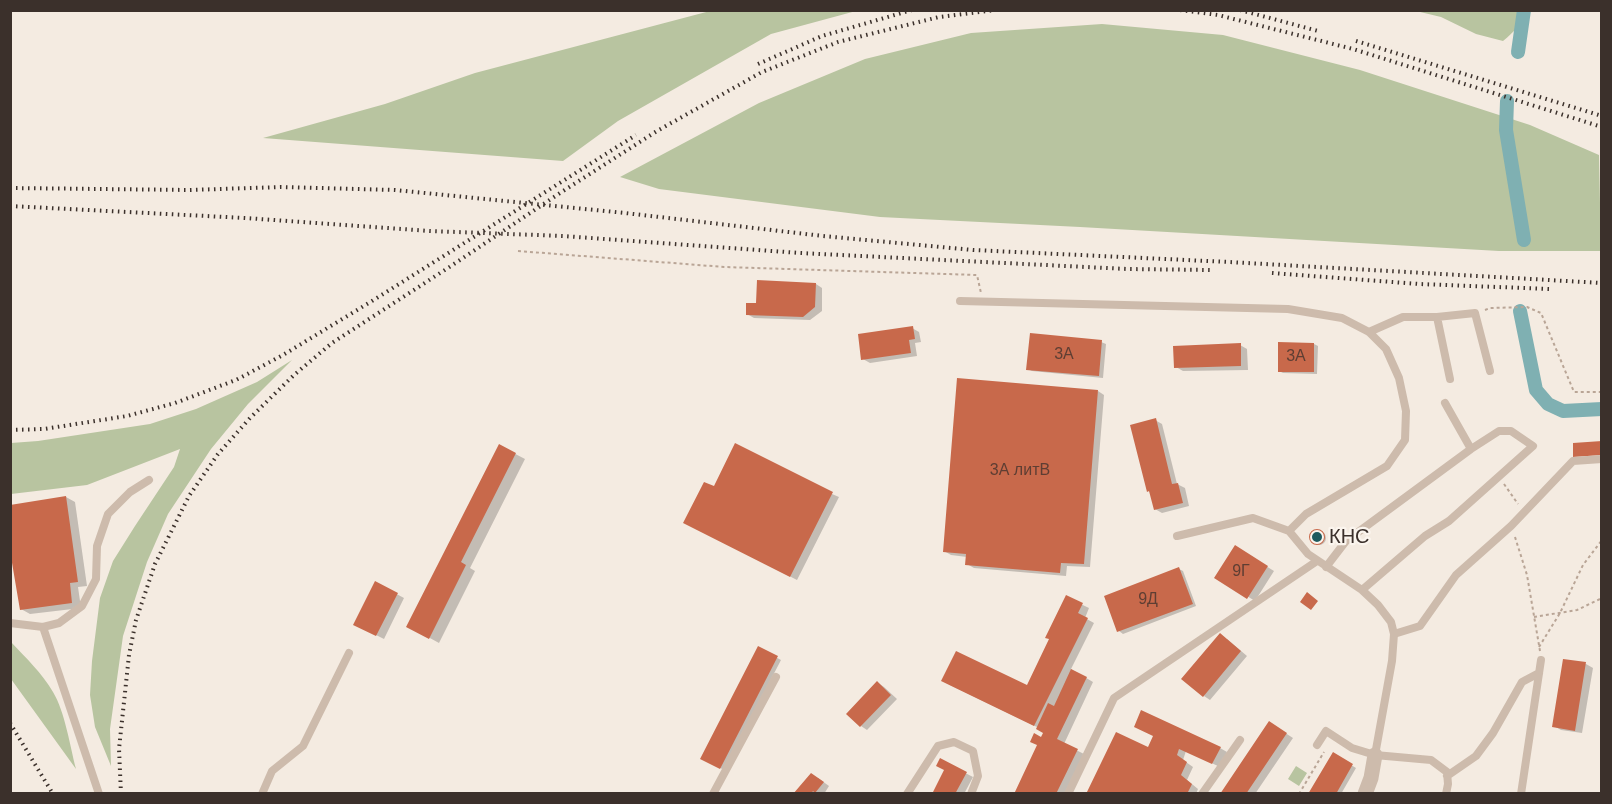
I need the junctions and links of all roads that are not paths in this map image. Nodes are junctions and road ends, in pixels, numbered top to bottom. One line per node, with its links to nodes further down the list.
1 (960, 301): 3 (lane)
2 (1437, 317): 3 (lane); 4 (lane); 5 (lane)
3 (1369, 332): 10 (lane)
4 (1490, 371)
5 (1450, 379)
6 (1445, 403): 7 (lane)
7 (1471, 449): 13 (lane); 14 (lane)
8 (1602, 459): 17 (lane)
9 (149, 480): 16 (lane)
10 (1289, 531): 11 (lane); 12 (lane)
11 (1177, 536)
12 (1317, 561): 13 (lane); 31 (lane)
13 (1326, 567): 14 (lane)
14 (1362, 590): 17 (lane)
15 (10, 623): 16 (lane)
16 (43, 627): 26 (lane)
17 (1394, 634): 24 (lane)
18 (349, 652): 27 (lane)
19 (1541, 660): 20 (lane)
20 (1539, 673): 25 (lane); 35 (lane)
21 (776, 677): 28 (lane)
22 (1240, 740): 32 (lane)
23 (1317, 745): 24 (lane)
24 (1375, 754): 25 (lane); 33 (street)
25 (1447, 776): 34 (lane)
26 (99, 794)
27 (262, 794)
28 (713, 794)
29 (907, 794): 30 (lane)
30 (971, 794)
31 (1068, 794)
32 (1202, 794)
33 (1365, 794)
34 (1446, 794)
35 (1521, 794)

